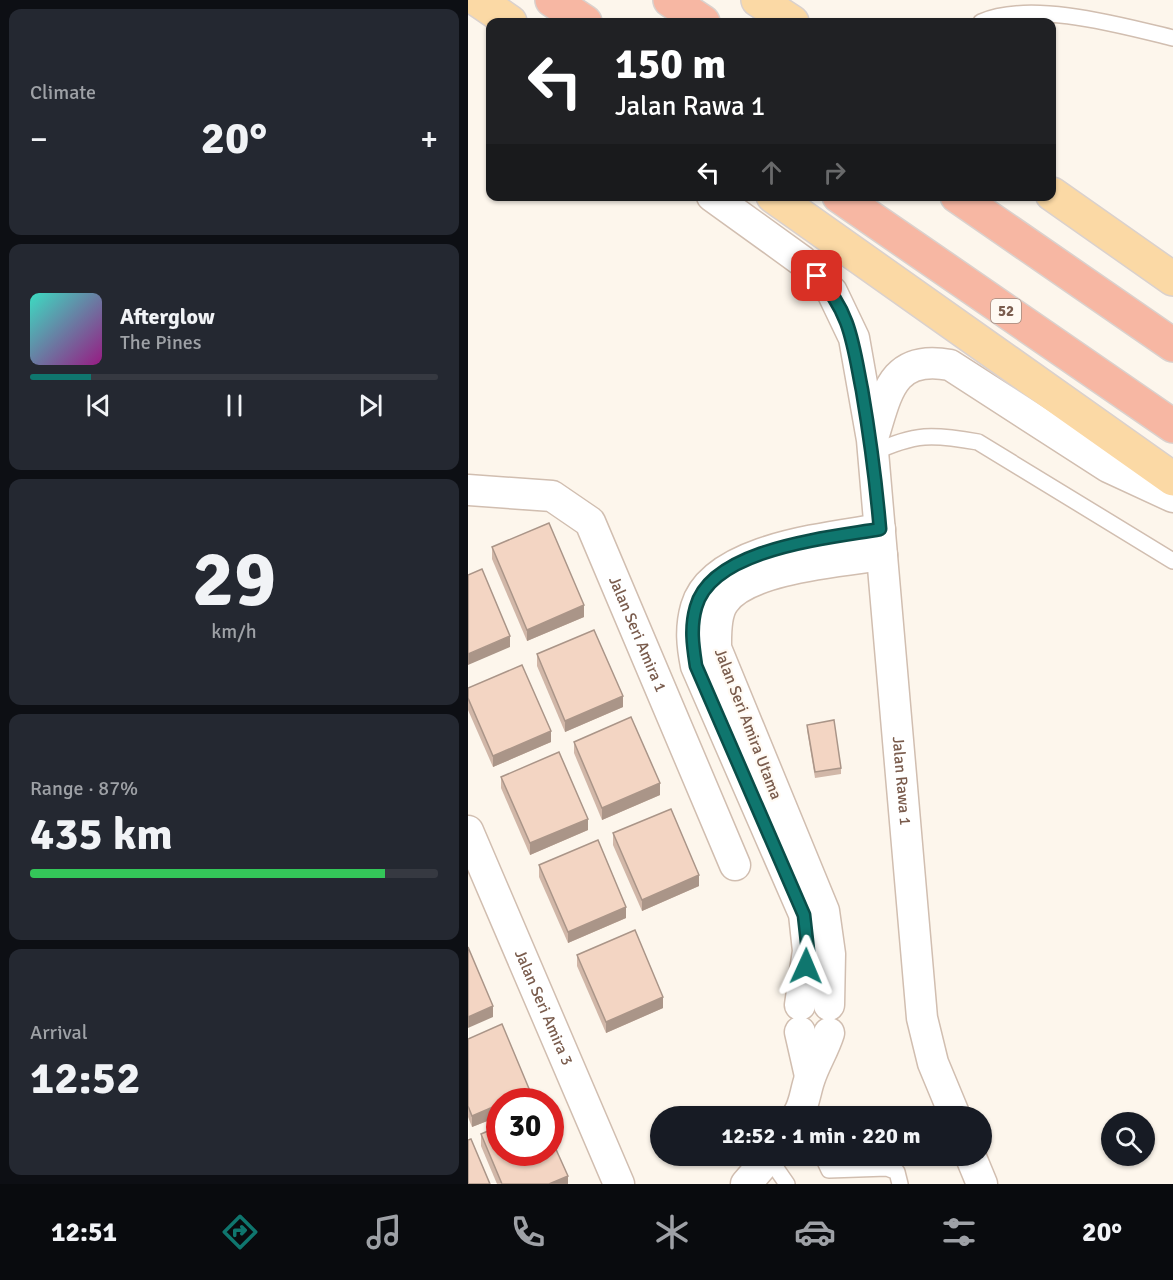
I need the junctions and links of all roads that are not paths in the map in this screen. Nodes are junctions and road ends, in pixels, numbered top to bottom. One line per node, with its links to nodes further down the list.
1 (478, 0): 5 (main road)
2 (552, 0): 6 (highway)
3 (670, 0): 7 (highway)
4 (758, 0): 8 (main road)
5 (504, 18)
6 (579, 18)
7 (697, 18)
8 (786, 18)
9 (988, 18): 10 (lane)
10 (1173, 38)
11 (1056, 197): 16 (main road)
12 (719, 201): 19 (street, Jalan Rawa 1)
13 (780, 201): 20 (main road)
14 (846, 201): 18 (highway, 52)
15 (964, 201): 17 (highway)
16 (1173, 279)
17 (1173, 345)
18 (1173, 426)
19 (873, 446): 22 (street, Jalan Rawa 1); 23 (street, Jalan Rawa 1); 24 (lane)
20 (1173, 479)
21 (468, 490): 26 (street, Jalan Seri Amira 1)
22 (1173, 497)
23 (881, 542): 27 (street, Jalan Seri Amira Utama); 28 (street, Jalan Rawa 1)
24 (1173, 561)
25 (468, 831): 33 (street, Jalan Seri Amira 3)
26 (735, 865)
27 (803, 1106)
28 (950, 1106)
29 (761, 1166): 34 (street)
30 (776, 1166): 35 (lane)
31 (975, 1166): 37 (street)
32 (829, 1177): 36 (lane)
33 (619, 1184)
34 (746, 1184)
35 (787, 1184)
36 (900, 1184)
37 (982, 1184)

